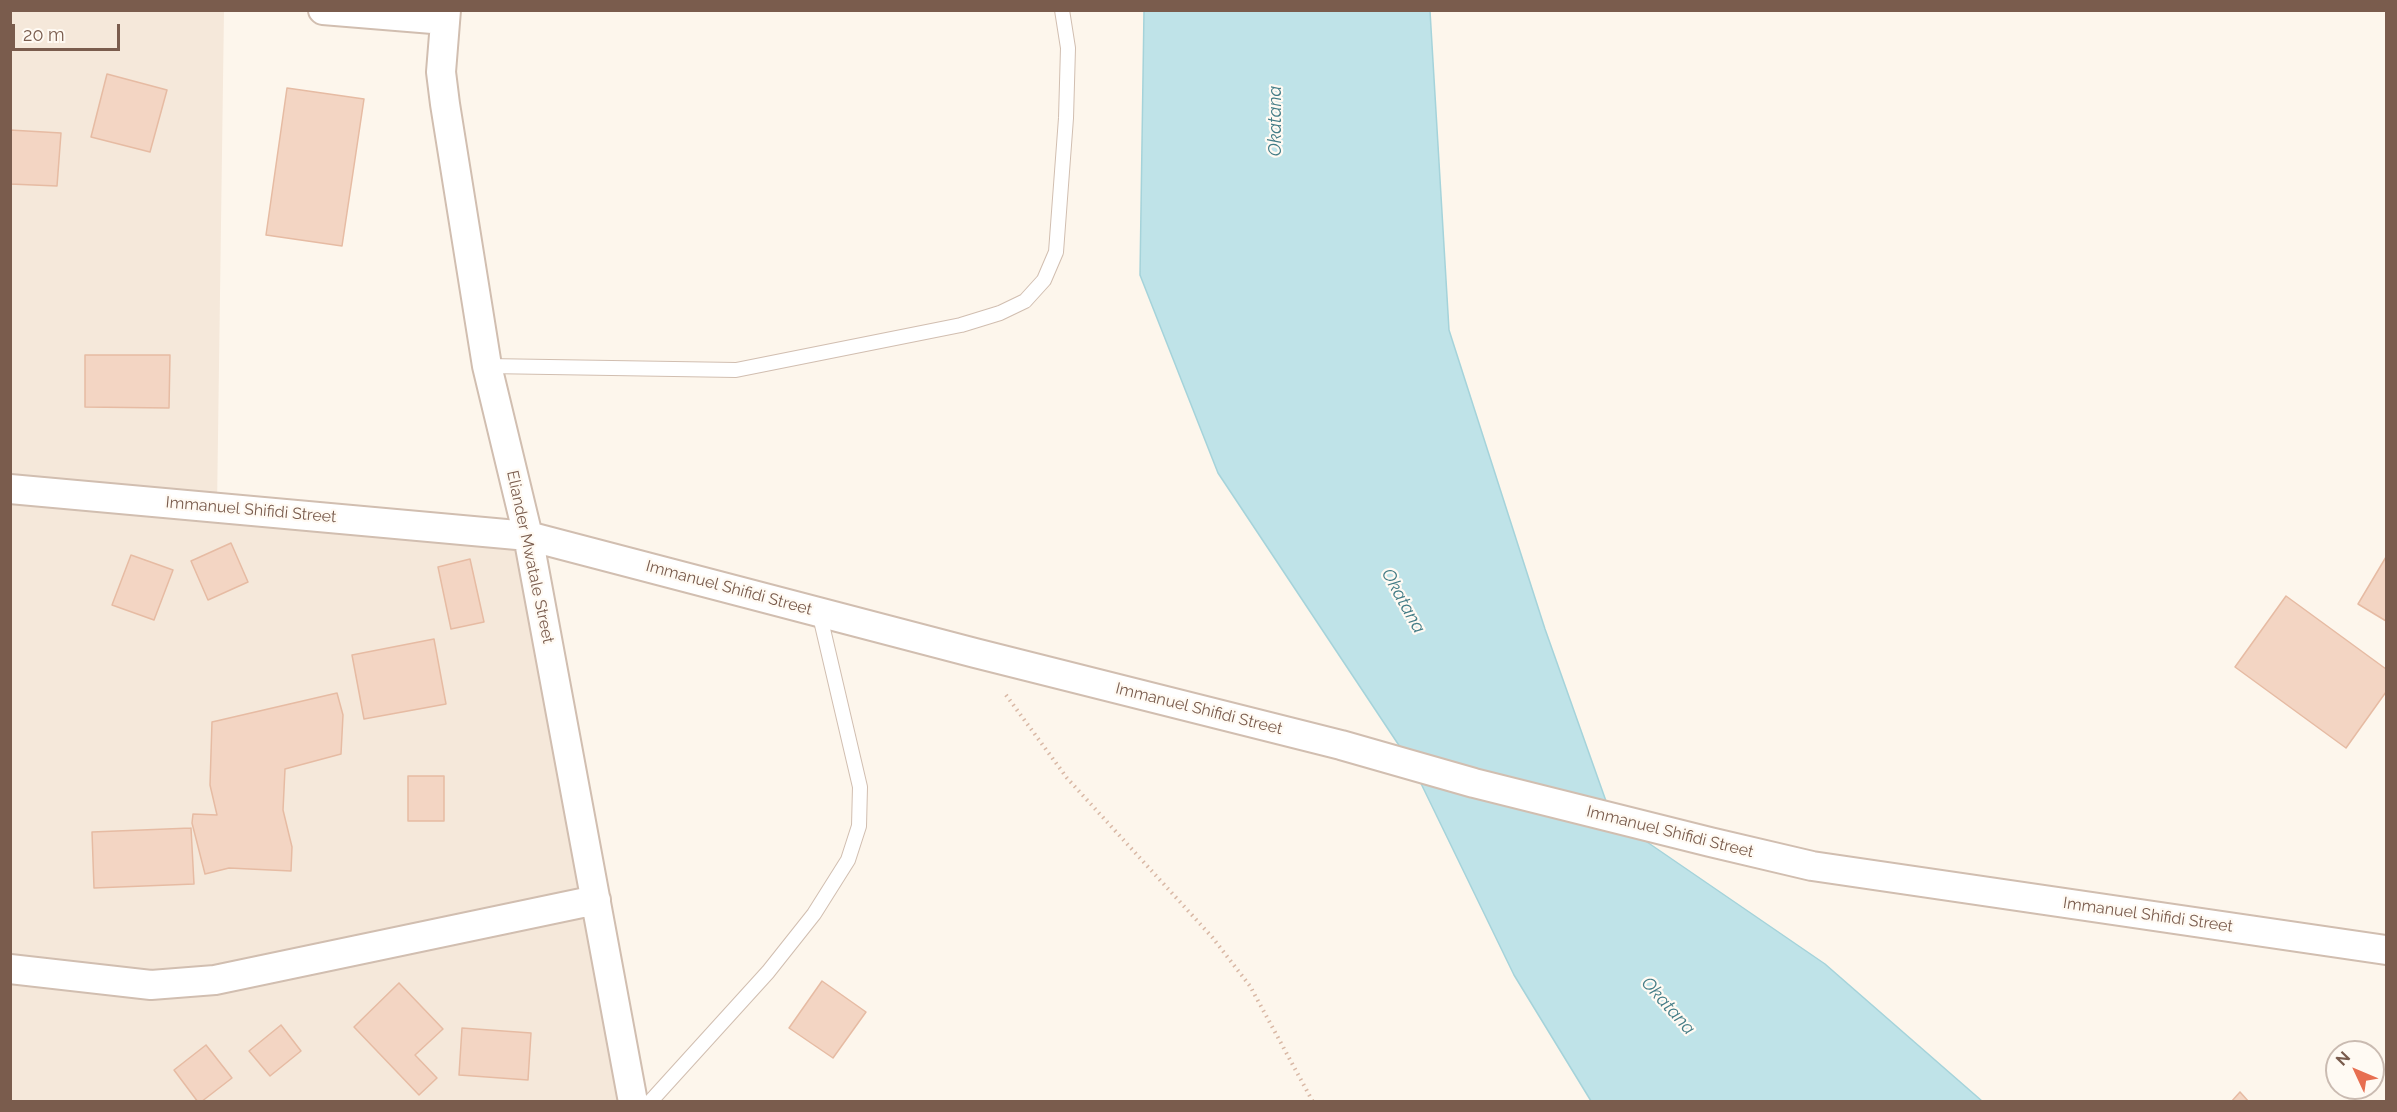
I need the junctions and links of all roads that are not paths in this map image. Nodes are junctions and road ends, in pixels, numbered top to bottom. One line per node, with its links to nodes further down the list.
1 (323, 10): 3 (street)
2 (1062, 10): 4 (lane)
3 (446, 15): 4 (street, Eliander Mwatale Street)
4 (488, 366): 6 (street, Eliander Mwatale Street)
5 (10, 489): 6 (street, Immanuel Shifidi Street)
6 (528, 536): 7 (street, Immanuel Shifidi Street); 8 (street, Eliander Mwatale Street)
7 (819, 612): 9 (street, Immanuel Shifidi Street); 12 (lane)
8 (596, 900): 10 (street); 11 (street, Eliander Mwatale Street)
9 (2386, 950)
10 (10, 969)
11 (633, 1101)
12 (650, 1101)

